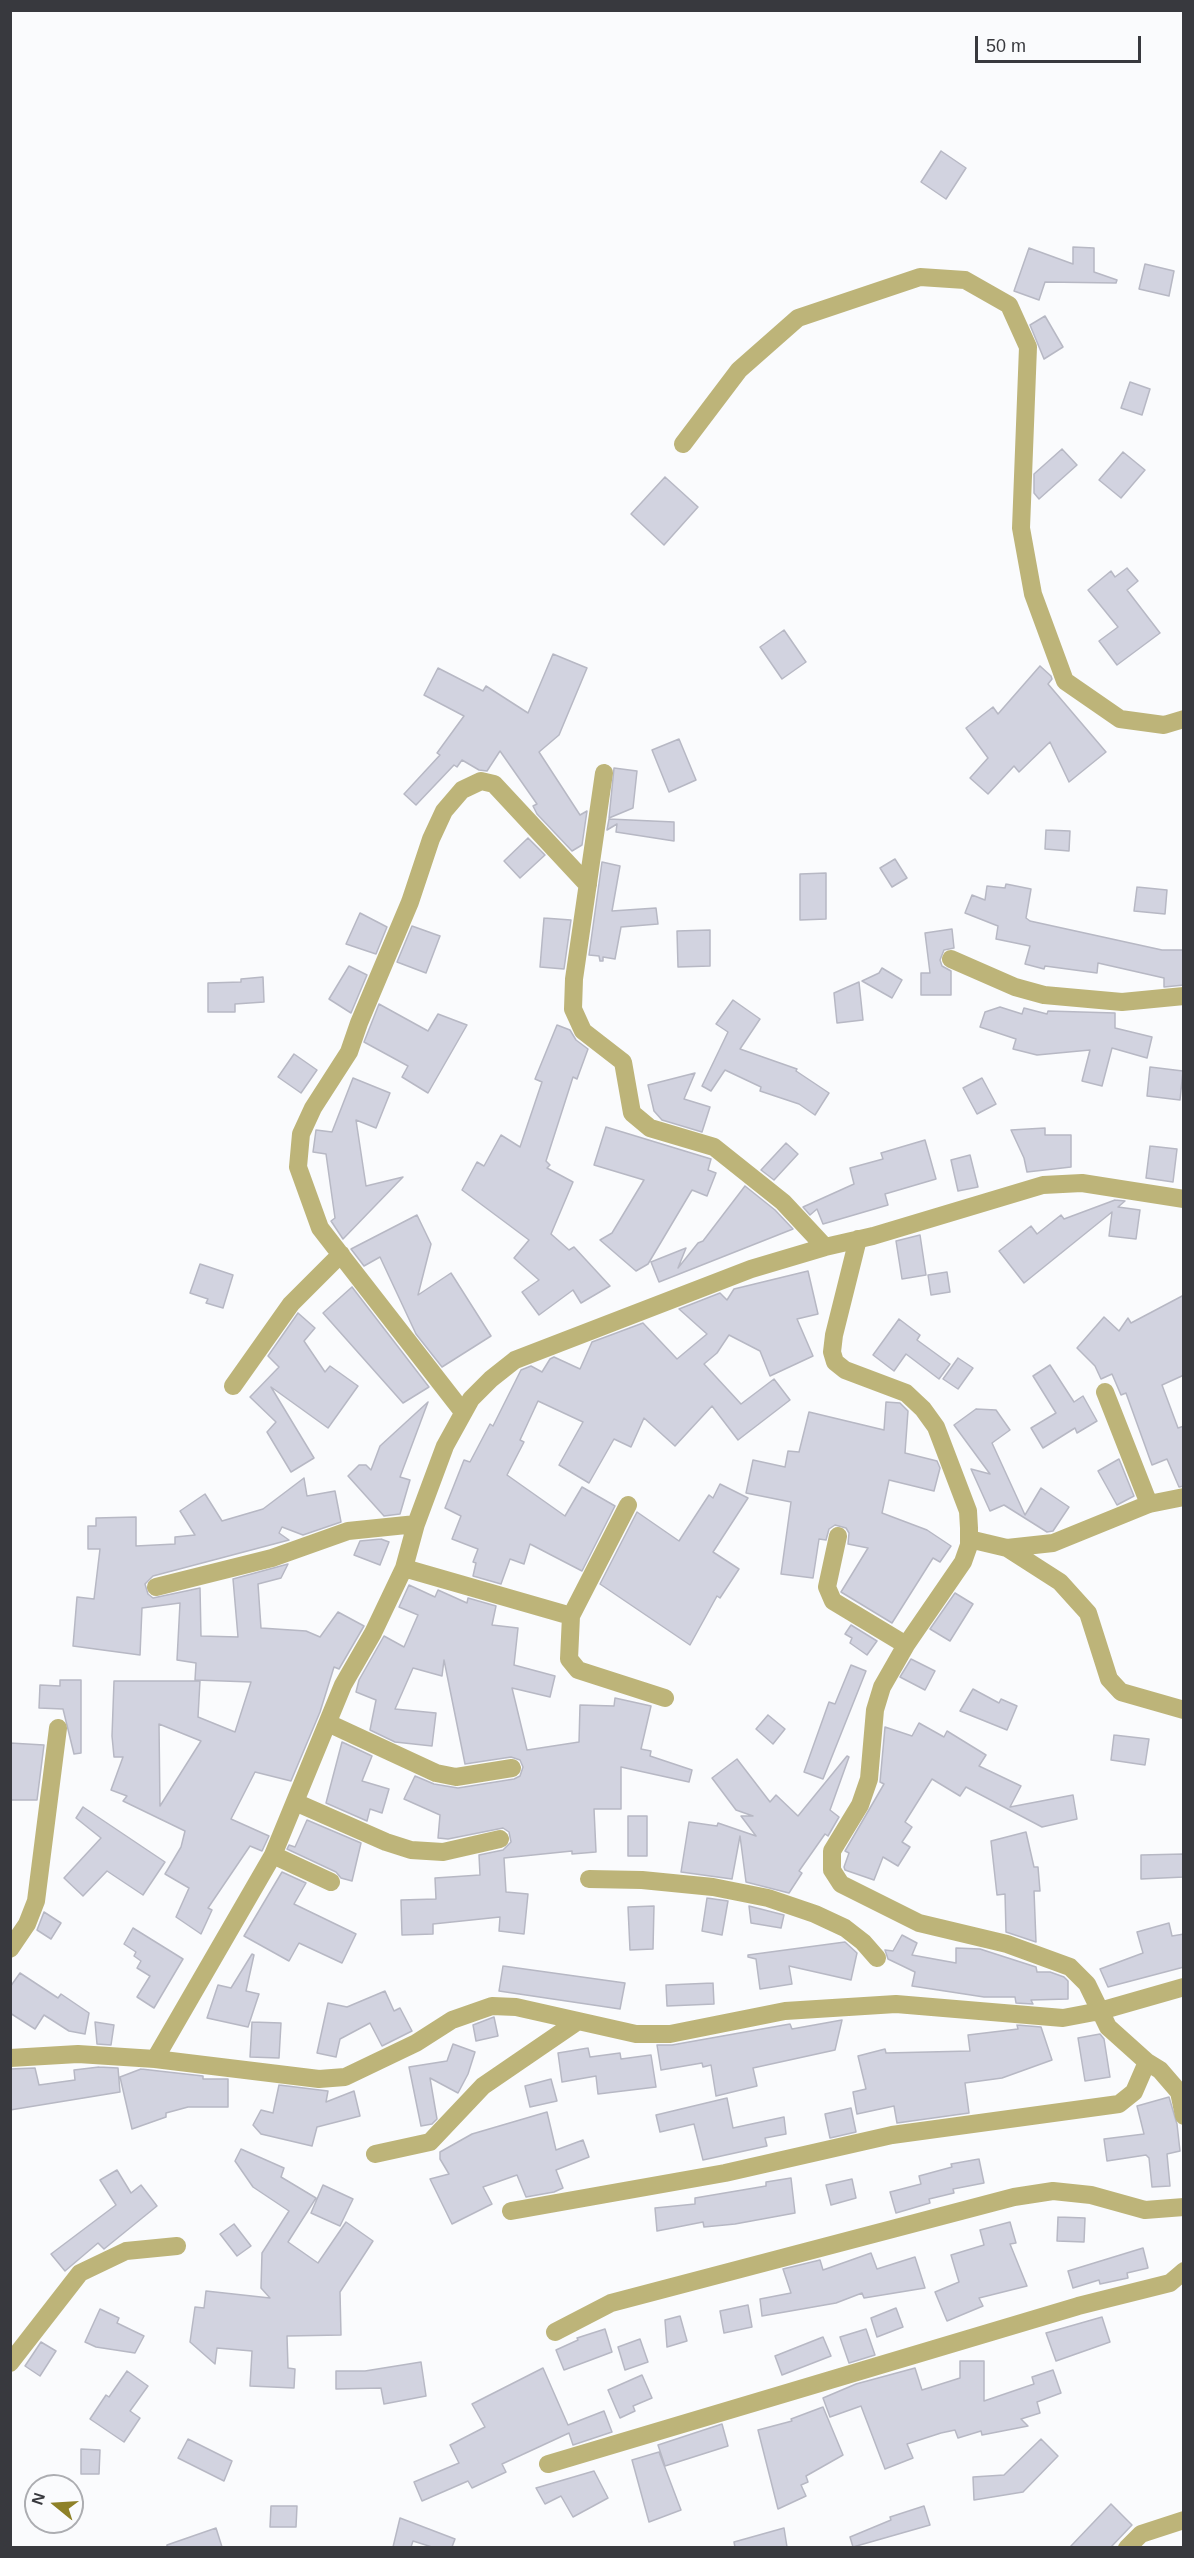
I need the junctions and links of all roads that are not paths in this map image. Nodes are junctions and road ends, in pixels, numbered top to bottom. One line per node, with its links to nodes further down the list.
1 (683, 444): 2 (street)
2 (1184, 719)
3 (604, 773): 4 (street)
4 (588, 885): 9 (street); 10 (street)
5 (951, 959): 6 (street)
6 (1184, 996)
7 (1184, 1199): 8 (street)
8 (858, 1239): 9 (street); 19 (street)
9 (825, 1247): 13 (street)
10 (340, 1254): 11 (street); 13 (street)
11 (233, 1386)
12 (1105, 1392): 15 (street)
13 (463, 1412): 17 (street)
14 (1184, 1497): 15 (street)
15 (1149, 1504): 20 (street)
16 (628, 1505): 23 (street)
17 (416, 1524): 21 (street); 22 (street)
18 (838, 1536): 24 (street)
19 (969, 1539): 20 (street); 24 (street)
20 (1007, 1548): 26 (street)
21 (404, 1568): 23 (street); 27 (street)
22 (156, 1587)
23 (571, 1616): 25 (street)
24 (906, 1645): 38 (street)
25 (665, 1698)
26 (1184, 1710)
27 (328, 1724): 29 (street); 30 (street)
28 (58, 1728): 35 (street)
29 (512, 1768)
30 (296, 1802): 31 (street); 32 (street)
31 (500, 1839)
32 (273, 1855): 34 (street); 41 (street)
33 (589, 1879): 36 (street)
34 (331, 1882)
35 (10, 1949)
36 (877, 1958)
37 (1184, 1987): 38 (street)
38 (1101, 2011): 39 (street); 42 (street)
39 (578, 2021): 41 (street); 45 (street)
40 (10, 2058): 41 (street)
41 (155, 2059)
42 (1147, 2062): 43 (street); 47 (street)
43 (1178, 2083): 44 (street)
44 (1184, 2116)
45 (375, 2154)
46 (1184, 2207): 50 (street)
47 (511, 2211)
48 (177, 2246): 51 (street)
49 (1184, 2271): 52 (street)
50 (555, 2332)
51 (10, 2363)
52 (548, 2464)
53 (1184, 2520): 54 (street)
54 (1127, 2547)

